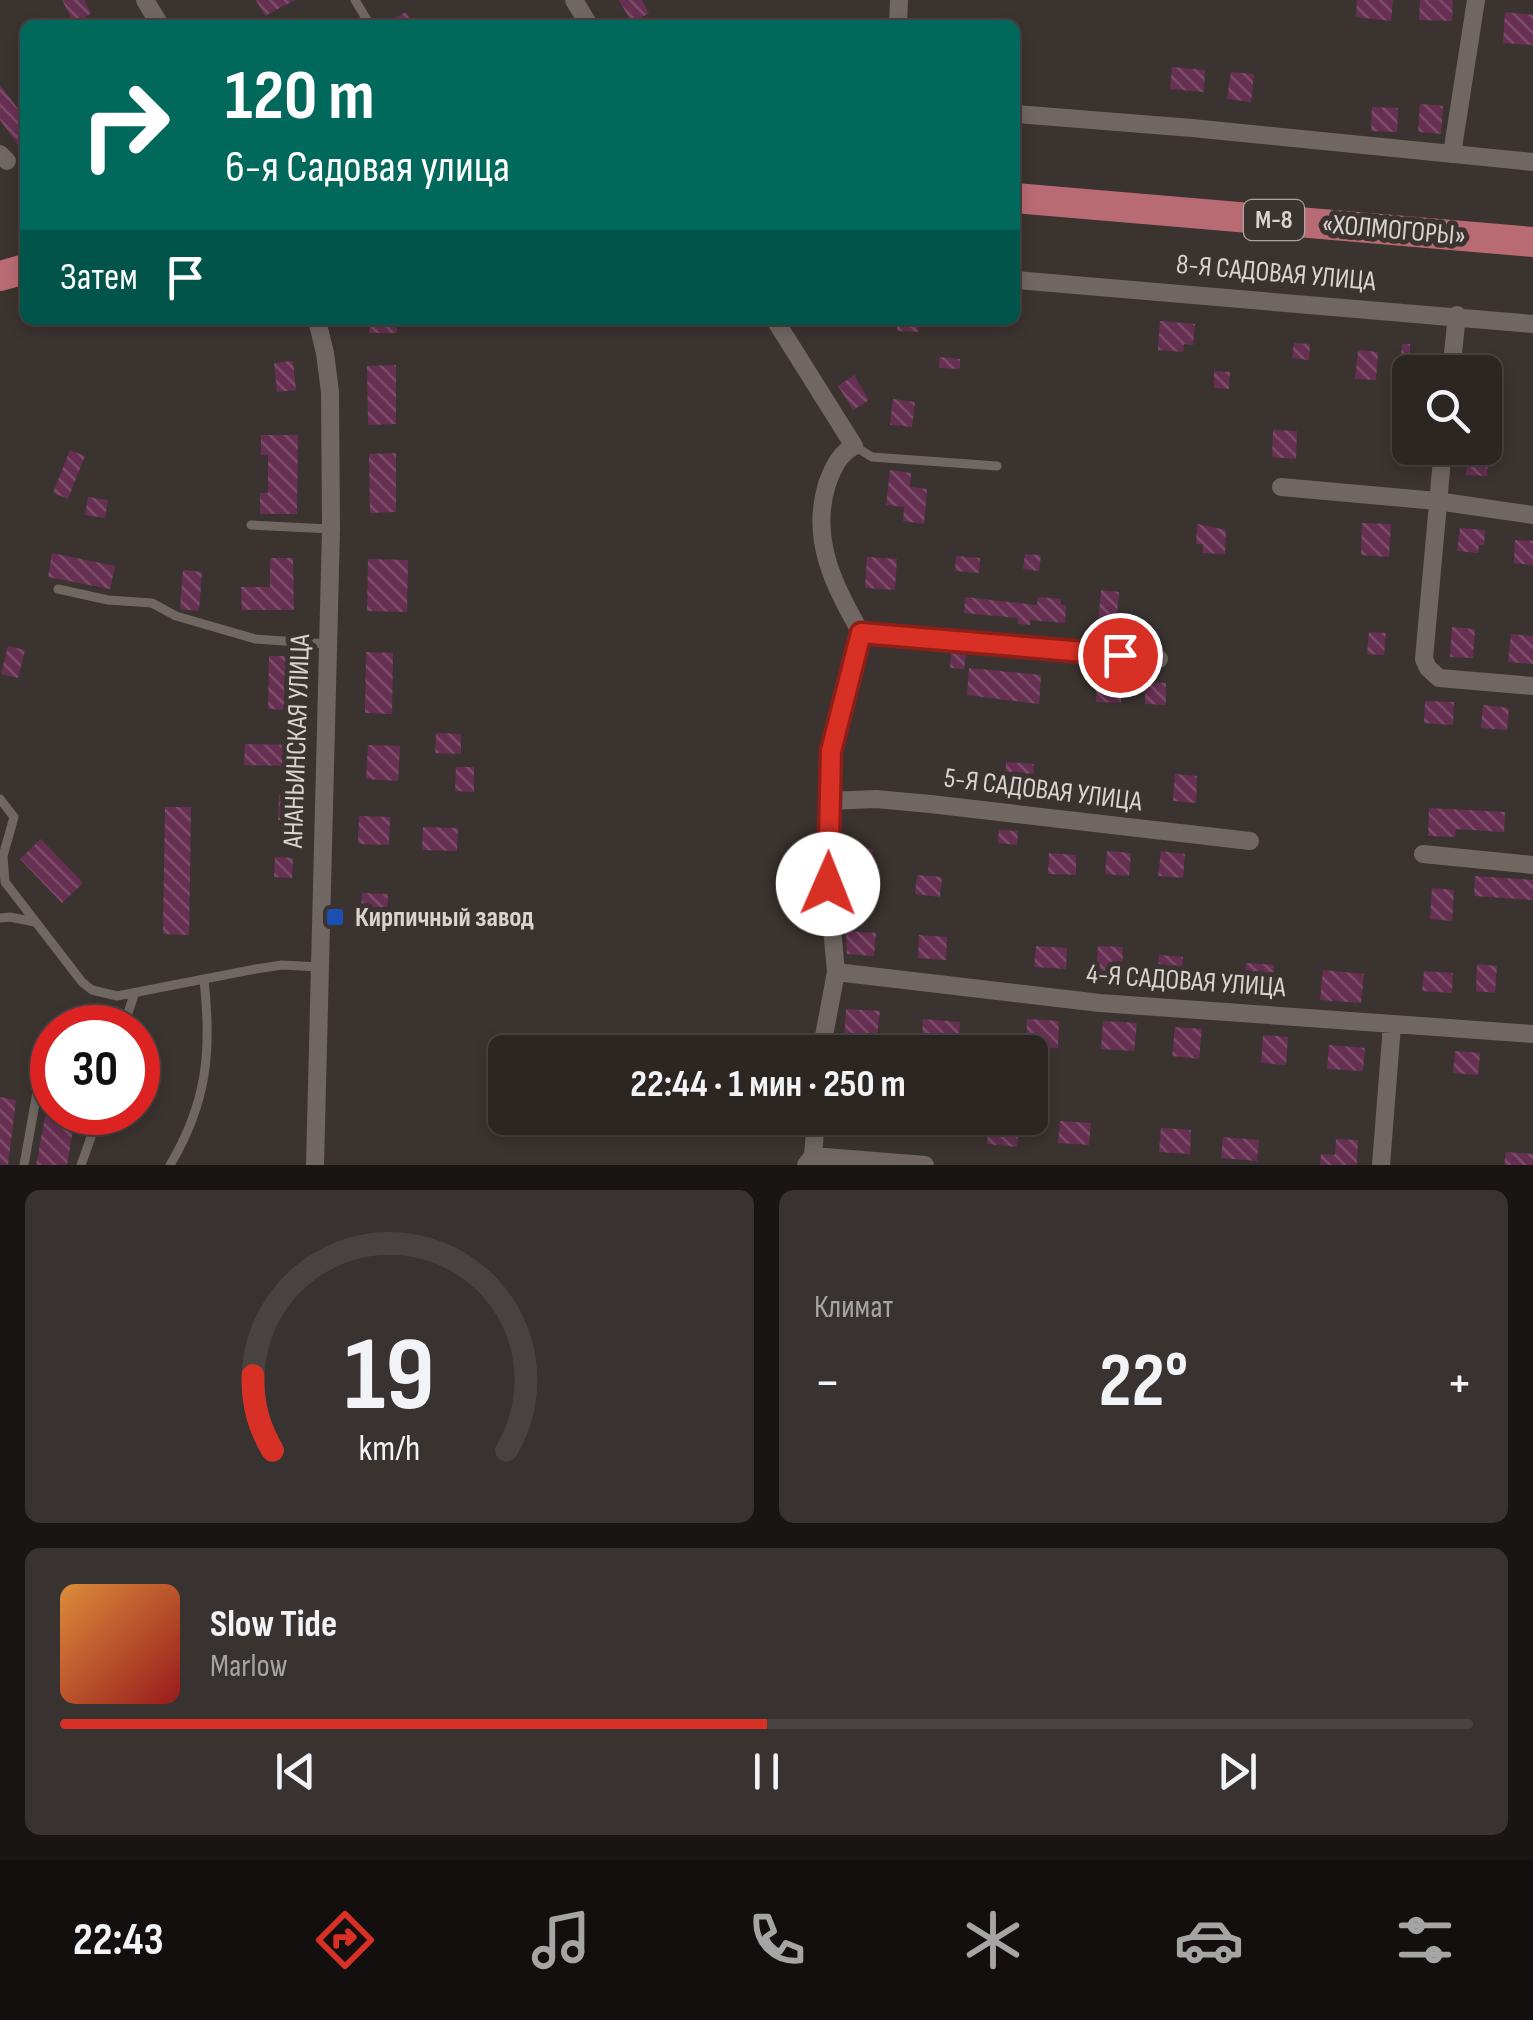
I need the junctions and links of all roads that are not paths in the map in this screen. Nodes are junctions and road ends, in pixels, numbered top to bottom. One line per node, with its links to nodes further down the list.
1 (1476, 0): 3 (street)
2 (1020, 114): 3 (street)
3 (1452, 154): 4 (street)
4 (1533, 162)
5 (1020, 198): 6 (highway, «ХОЛМОГОРЫ» / М-8)
6 (1533, 242)
7 (1020, 280): 8 (street, 8-Я САДОВАЯ УЛИЦА)
8 (1457, 316): 9 (street, 8-Я САДОВАЯ УЛИЦА); 12 (street)
9 (1533, 324)
10 (318, 325): 20 (street, АНАНЬИНСКАЯ УЛИЦА)
11 (778, 325): 13 (street)
12 (1453, 355)
13 (854, 446): 15 (lane); 22 (street)
14 (1441, 465): 17 (street)
15 (998, 466)
16 (1281, 487): 17 (street)
17 (1437, 501): 18 (street); 25 (street)
18 (1533, 515)
19 (251, 525): 20 (lane)
20 (330, 528): 23 (street, АНАНЬИНСКАЯ УЛИЦА)
21 (58, 589): 23 (lane)
22 (861, 633): 24 (street); 27 (street)
23 (328, 644): 33 (street, АНАНЬИНСКАЯ УЛИЦА)
24 (1159, 659)
25 (1533, 686)
26 (0, 800): 32 (lane)
27 (829, 800): 28 (street, 5-Я САДОВАЯ УЛИЦА); 34 (street)
28 (1250, 841)
29 (1423, 854): 30 (street)
30 (1533, 866)
31 (0, 918): 32 (lane)
32 (36, 922): 36 (lane)
33 (319, 966): 35 (lane); 48 (street, АНАНЬИНСКАЯ УЛИЦА)
34 (836, 972): 38 (street, 4-Я САДОВАЯ УЛИЦА); 40 (street)
35 (204, 980): 36 (lane); 47 (lane)
36 (134, 994): 37 (lane)
37 (129, 1005)
38 (1392, 1025): 39 (street, 4-Я САДОВАЯ УЛИЦА); 50 (street)
39 (1533, 1034)
40 (823, 1035)
41 (30, 1133): 45 (lane)
42 (92, 1135): 46 (lane)
43 (813, 1135): 44 (street)
44 (809, 1161): 49 (street)
45 (24, 1165)
46 (82, 1165)
47 (170, 1165)
48 (315, 1165)
49 (925, 1165)
50 (1381, 1165)

